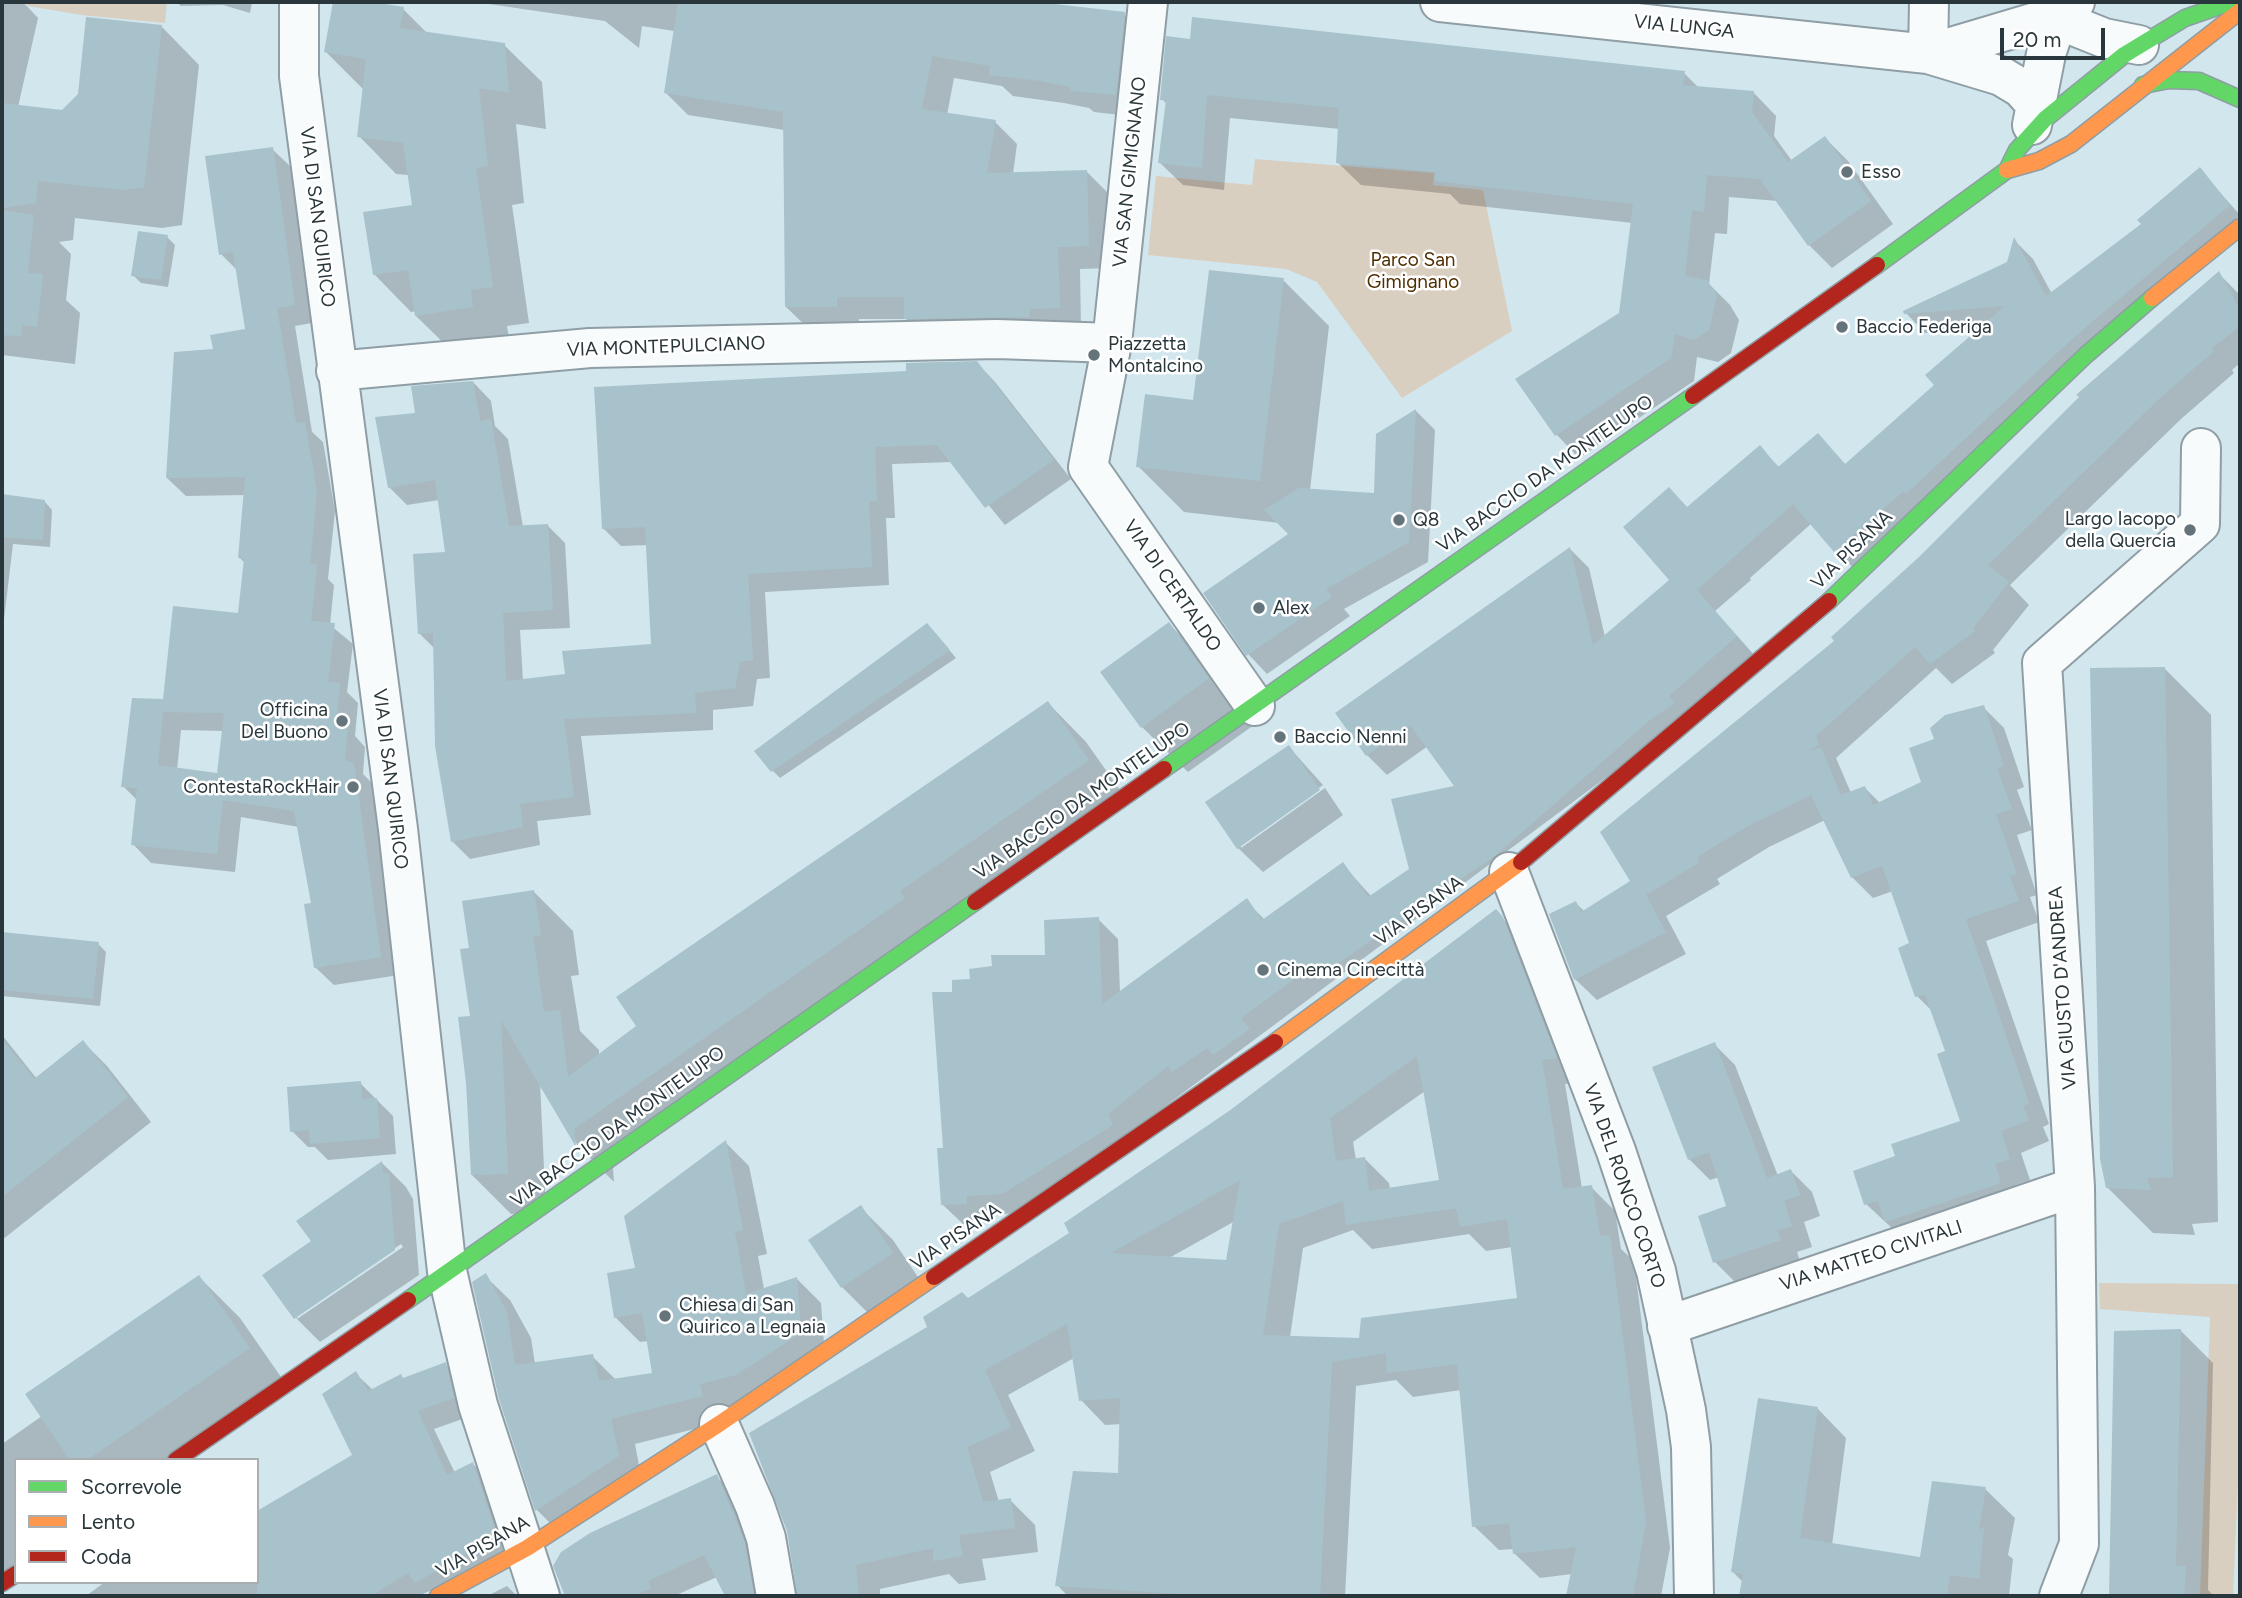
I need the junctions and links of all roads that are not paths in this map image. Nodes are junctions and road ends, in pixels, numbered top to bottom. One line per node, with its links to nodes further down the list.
1 (299, 2): 16 (street, VIA DI SAN QUIRICO)
2 (1148, 2): 15 (street, VIA SAN GIMIGNANO)
3 (1440, 2): 9 (street, VIA LUNGA)
4 (1929, 2): 9 (street)
5 (2231, 2): 8 (street, VIA BACCIO DA MONTELUPO)
6 (2067, 8): 8 (street); 9 (street, VIA LUNGA); 12 (street)
7 (2240, 11): 10 (street, VIA BACCIO DA MONTELUPO)
8 (2139, 44): 12 (street, VIA BACCIO DA MONTELUPO)
9 (1927, 54): 12 (street, VIA LUNGA)
10 (2143, 85): 11 (street); 13 (street, VIA BACCIO DA MONTELUPO)
11 (2240, 99)
12 (2032, 121): 13 (street, VIA BACCIO DA MONTELUPO)
13 (2007, 170): 18 (street, VIA BACCIO DA MONTELUPO)
14 (2240, 227): 19 (street, VIA PISANA)
15 (1112, 342): 16 (street, VIA MONTEPULCIANO); 18 (street, VIA DI CERTALDO)
16 (336, 371): 21 (street, VIA DI SAN QUIRICO)
17 (2201, 447): 20 (street, VIA GIUSTO D'ANDREA)
18 (1255, 706): 21 (street, VIA BACCIO DA MONTELUPO)
19 (1509, 872): 22 (street, VIA DEL RONCO CORTO); 23 (street, VIA PISANA)
20 (2075, 1187): 22 (street, VIA MATTEO CIVITALI); 30 (street, VIA GIUSTO D'ANDREA)
21 (447, 1271): 24 (street, VIA BACCIO DA MONTELUPO); 25 (street, VIA DI SAN QUIRICO)
22 (1667, 1326): 29 (street, VIA DEL RONCO CORTO)
23 (719, 1424): 25 (street, VIA PISANA); 28 (street)
24 (179, 1458)
25 (527, 1548): 26 (street, VIA PISANA); 27 (street, VIA DI SAN QUIRICO)
26 (438, 1596)
27 (540, 1596)
28 (776, 1596)
29 (1694, 1596)
30 (2059, 1596)

